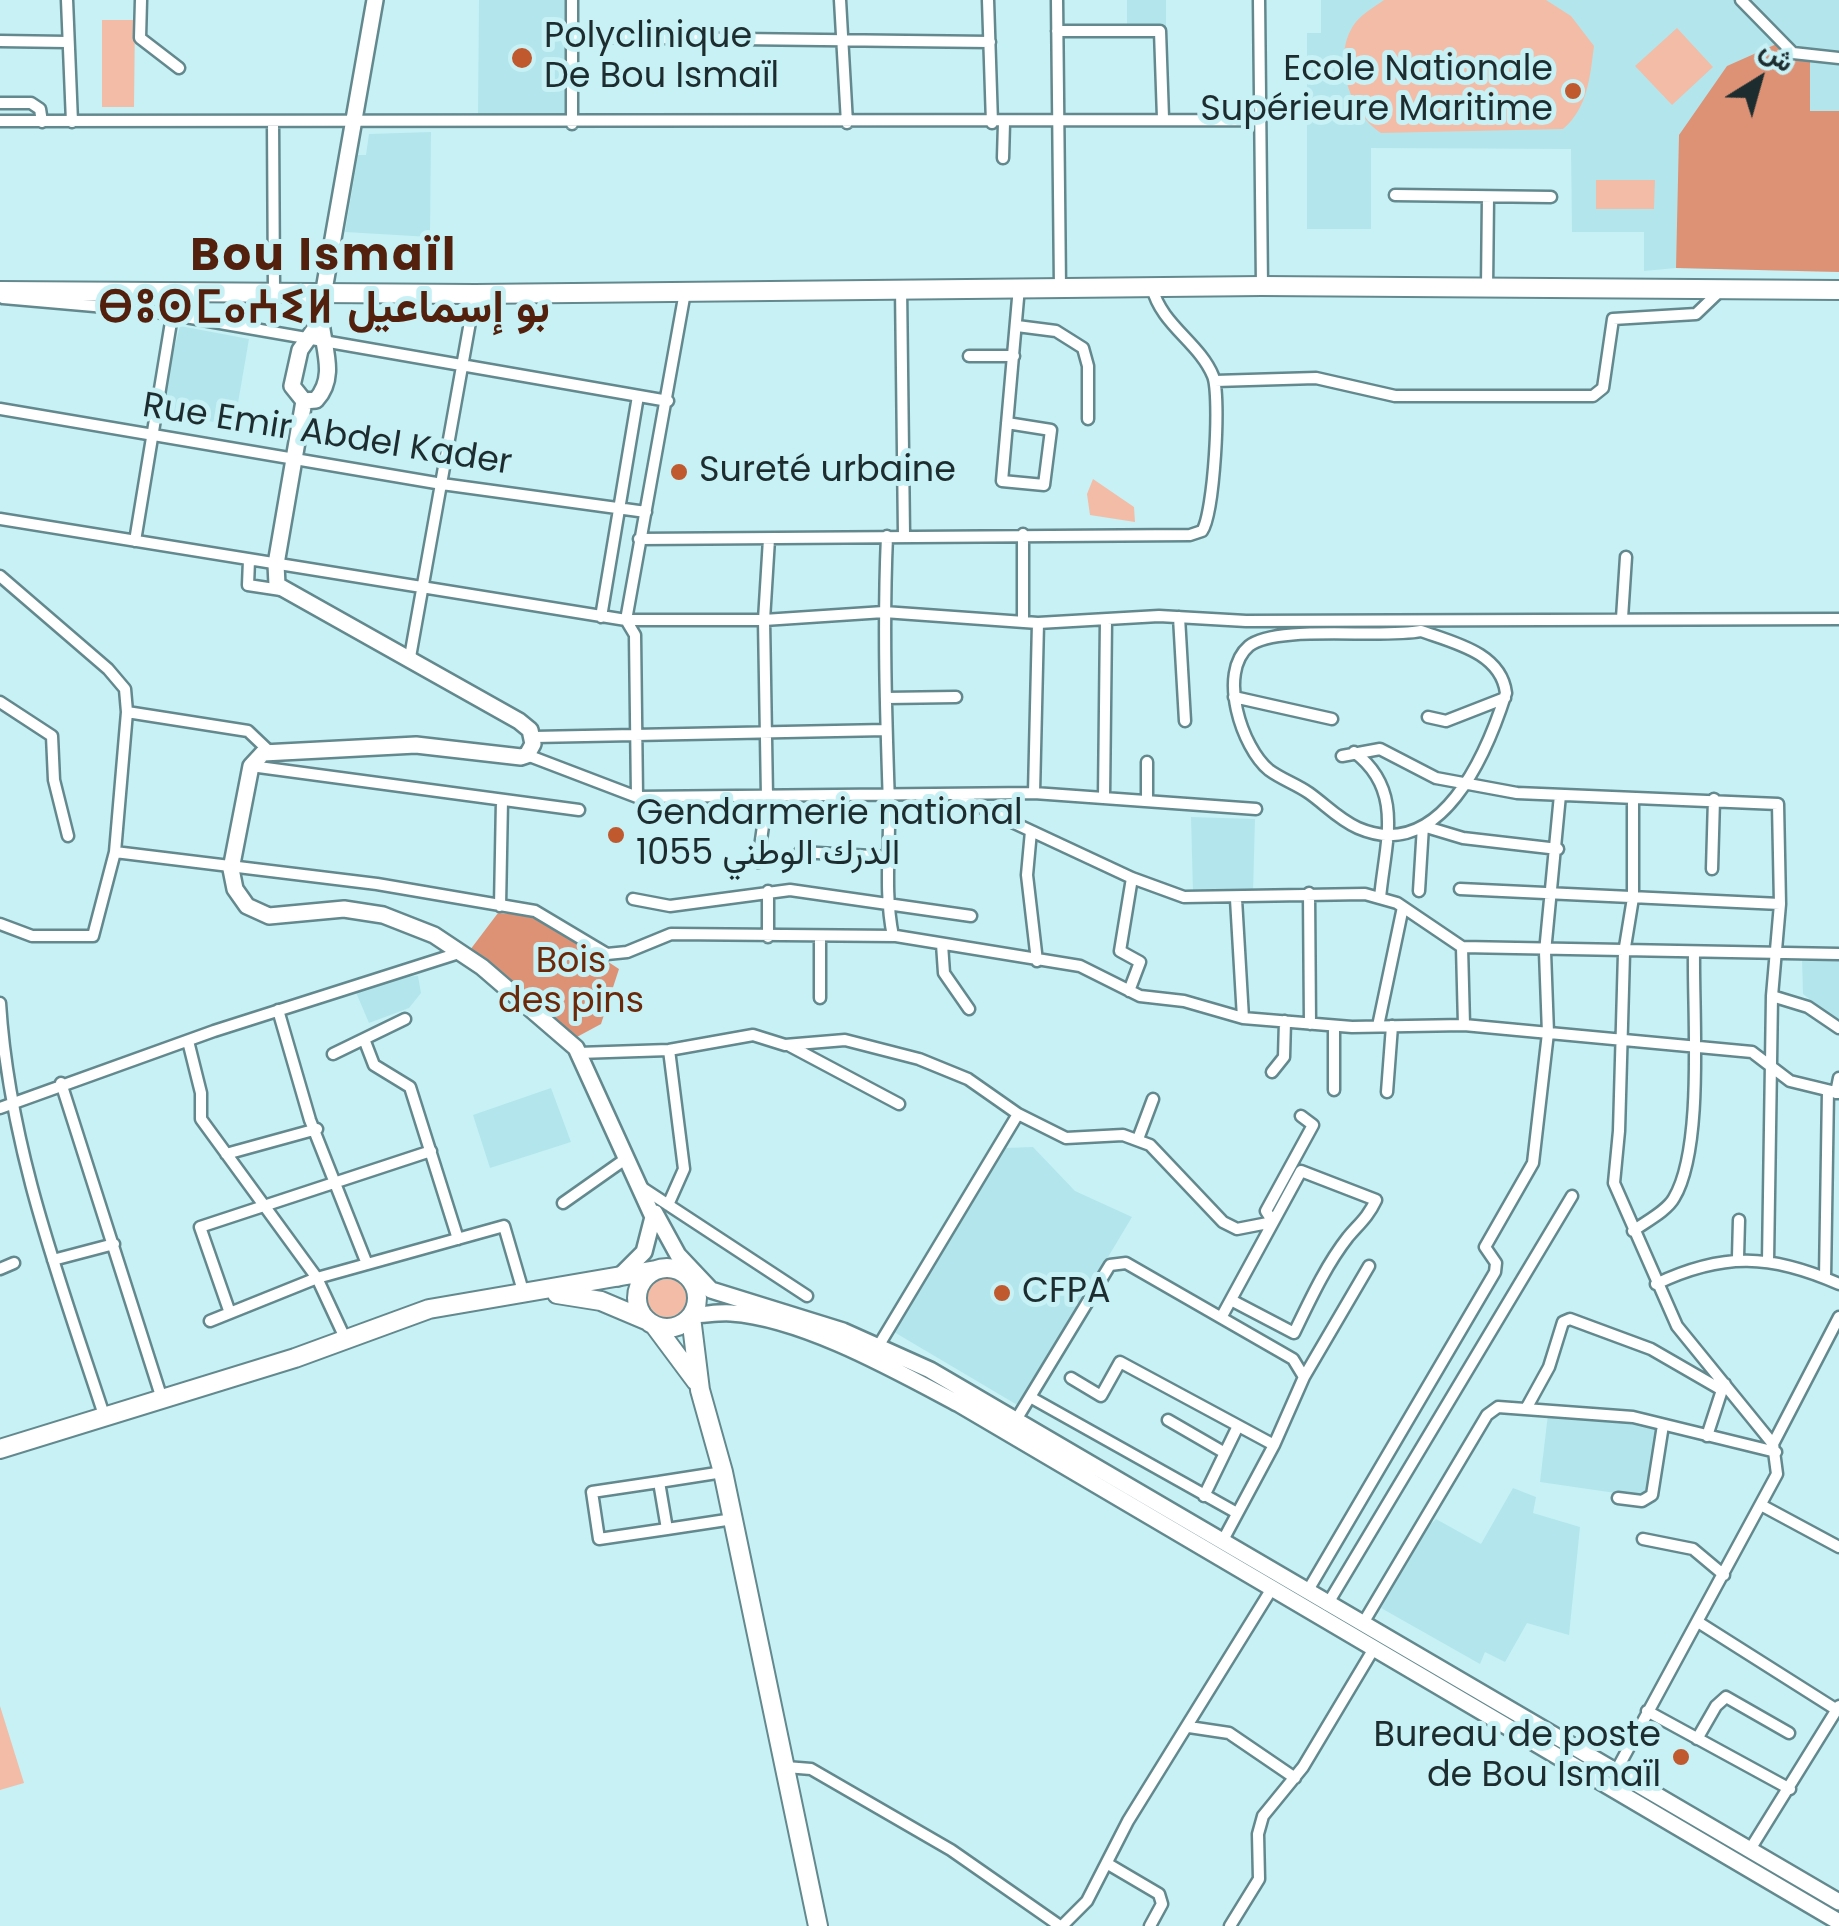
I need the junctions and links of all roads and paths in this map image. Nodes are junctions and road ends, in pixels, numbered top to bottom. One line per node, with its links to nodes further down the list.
1 (67, 0): 14 (street)
2 (142, 0): 17 (street)
3 (374, 0): 28 (main road)
4 (572, 0): 11 (street)
5 (840, 0): 12 (street)
6 (988, 0): 15 (street)
7 (1056, 0): 10 (street)
8 (1258, 0): 20 (street)
9 (1740, 0): 16 (street)
10 (1058, 31): 19 (street); 21 (street)
11 (571, 37): 12 (street); 29 (street)
12 (840, 40): 15 (street); 26 (street)
13 (0, 42): 14 (street)
14 (67, 42): 24 (street)
15 (990, 42): 27 (street)
16 (1839, 58)
17 (179, 68)
18 (0, 104): 23 (street)
19 (1163, 118): 20 (street); 21 (street)
20 (1259, 120): 35 (street)
21 (1060, 121): 27 (street); 37 (street)
22 (0, 122): 23 (street)
23 (42, 122): 24 (street)
24 (72, 122): 25 (street)
25 (273, 122): 28 (street); 41 (street)
26 (847, 123): 27 (street); 29 (street)
27 (998, 123): 30 (street)
28 (352, 124): 29 (street); 44 (main road)
29 (572, 124)
30 (1003, 158)
31 (1395, 196): 32 (street)
32 (1488, 197): 33 (street); 39 (street)
33 (1551, 198)
34 (901, 286): 36 (main road); 45 (main road); 70 (street)
35 (1262, 286): 38 (main road); 39 (main road)
36 (1019, 287): 37 (main road); 50 (street)
37 (1060, 287): 38 (main road)
38 (1152, 287): 56 (street)
39 (1487, 288): 42 (main road)
40 (169, 290): 41 (main road); 46 (main road); 48 (street)
41 (274, 290): 44 (main road)
42 (1721, 290): 43 (main road); 56 (street)
43 (1839, 290)
44 (323, 291): 47 (main road); 49 (main road)
45 (685, 292): 47 (main road); 59 (street)
46 (0, 294): 48 (street)
47 (475, 294): 55 (street)
48 (172, 316): 51 (street); 63 (street)
49 (319, 322): 51 (main road); 52 (main road)
50 (1016, 326): 54 (street); 61 (street)
51 (306, 339): 52 (street); 58 (main road)
52 (327, 343): 55 (street); 58 (main road)
53 (969, 356): 54 (street)
54 (1014, 356): 62 (street)
55 (462, 367): 57 (street); 65 (street)
56 (1215, 381): 69 (street)
57 (638, 396): 59 (street); 66 (street)
58 (304, 401): 64 (main road)
59 (668, 401): 67 (street)
60 (0, 409): 63 (street, Rue Emir Abdel Kader)
61 (1088, 418)
62 (1007, 423): 62 (street)
63 (152, 436): 64 (street, Rue Emir Abdel Kader); 74 (street)
64 (296, 460): 65 (street, Rue Emir Abdel Kader); 77 (main road)
65 (442, 484): 66 (street, Rue Emir Abdel Kader); 80 (street)
66 (616, 509): 67 (street, Rue Emir Abdel Kader); 83 (street)
67 (646, 512): 72 (street)
68 (0, 519): 74 (street)
69 (1024, 534): 70 (street); 90 (street)
70 (904, 535): 71 (street)
71 (887, 536): 73 (street); 81 (street)
72 (639, 538): 73 (street); 86 (street)
73 (769, 539): 87 (street)
74 (135, 540): 76 (street)
75 (1626, 557): 84 (street)
76 (249, 560): 77 (street); 79 (street)
77 (276, 564): 79 (main road); 80 (street)
78 (0, 576): 99 (street)
79 (282, 590): 93 (main road)
80 (423, 590): 83 (street); 93 (street)
81 (884, 612): 87 (street); 90 (street); 96 (street)
82 (1179, 616): 88 (street); 89 (street); 102 (street)
83 (601, 618): 86 (street)
84 (1622, 618): 85 (street); 89 (street)
85 (1839, 619)
86 (626, 620): 87 (street); 104 (street)
87 (764, 620): 105 (street)
88 (1106, 620): 91 (street); 118 (street)
89 (1382, 621): 92 (street)
90 (1023, 622): 91 (street)
91 (1038, 622): 113 (street)
92 (1382, 636): 95 (street); 97 (street)
93 (410, 657): 106 (main road)
94 (956, 697): 96 (street)
95 (1234, 697): 101 (street); 127 (street)
96 (886, 698): 103 (street)
97 (1505, 698): 100 (street); 111 (street)
98 (0, 702): 128 (street)
99 (127, 712): 107 (street); 130 (street)
100 (1428, 718)
101 (1332, 720)
102 (1185, 721)
103 (886, 730): 105 (street); 112 (street)
104 (636, 732): 105 (street); 106 (street); 116 (street)
105 (766, 733): 117 (street)
106 (534, 737): 108 (main road)
107 (269, 750): 108 (main road); 110 (main road)
108 (528, 756): 116 (street)
109 (1148, 762): 121 (street)
110 (250, 766): 120 (street); 134 (main road)
111 (1465, 786): 115 (street); 125 (street); 127 (street)
112 (888, 792): 114 (street); 117 (street); 132 (street)
113 (1034, 793): 114 (street); 118 (street)
114 (952, 794): 126 (street)
115 (1560, 795): 119 (street); 129 (street)
116 (637, 797): 117 (street)
117 (767, 798): 133 (street)
118 (1104, 798): 121 (street)
119 (1633, 798): 122 (street); 143 (street)
120 (502, 800): 124 (street); 147 (street)
121 (1147, 800): 123 (street)
122 (1714, 800): 135 (street); 146 (street)
123 (1256, 809)
124 (579, 810)
125 (1423, 826): 127 (street); 129 (street); 138 (street)
126 (1032, 831): 136 (street); 165 (street)
127 (1386, 835): 142 (street)
128 (68, 836)
129 (1558, 849): 141 (street)
130 (115, 852): 134 (street); 151 (street)
131 (800, 852): 132 (street)
132 (890, 857): 148 (street)
133 (758, 862)
134 (231, 869): 147 (street); 159 (main road)
135 (1712, 869)
136 (1132, 878): 145 (street); 166 (street)
137 (1460, 889): 141 (street)
138 (1418, 890)
139 (768, 891): 144 (street); 148 (street); 153 (street)
140 (1309, 893): 142 (street); 145 (street); 175 (street)
141 (1550, 895): 143 (street); 160 (street)
142 (1380, 898): 149 (street)
143 (1633, 898): 146 (street); 161 (street)
144 (633, 899)
145 (1236, 899): 172 (street)
146 (1780, 904): 162 (street)
147 (500, 906): 157 (street)
148 (887, 906): 150 (street); 154 (street)
149 (1403, 907): 158 (street); 178 (street)
150 (971, 916)
151 (0, 924)
152 (624, 936): 157 (street)
153 (768, 936): 155 (street); 157 (street)
154 (893, 936): 155 (street); 156 (street)
155 (820, 937): 168 (street)
156 (942, 944): 165 (street); 170 (street)
157 (639, 945)
158 (1462, 947): 160 (street); 176 (street)
159 (462, 952): 171 (street); 188 (main road)
160 (1545, 952): 161 (street); 181 (street)
161 (1624, 953): 163 (street); 183 (street)
162 (1778, 953): 163 (street); 164 (street); 167 (street)
163 (1694, 954): 186 (street)
164 (1839, 954)
165 (1036, 961): 166 (street)
166 (1129, 991): 172 (street)
167 (1772, 996): 180 (street); 190 (street)
168 (820, 998)
169 (0, 1002): 199 (street)
170 (968, 1009)
171 (278, 1010): 184 (street); 202 (street)
172 (1243, 1018): 174 (street)
173 (405, 1019): 182 (street)
174 (1285, 1022): 175 (street); 191 (street)
175 (1310, 1024): 177 (street)
176 (1464, 1025): 179 (street); 181 (street)
177 (1334, 1026): 178 (street); 194 (street)
178 (1378, 1026): 179 (street)
179 (1392, 1026): 195 (street)
180 (1839, 1028)
181 (1548, 1033): 183 (street); 278 (street)
182 (364, 1039): 189 (street); 204 (street)
183 (1620, 1039): 186 (street); 215 (street)
184 (188, 1041): 193 (street); 205 (street)
185 (788, 1045): 187 (street); 198 (street); 200 (street)
186 (1692, 1048): 190 (street); 215 (street)
187 (669, 1050): 188 (street); 211 (street)
188 (578, 1053): 206 (main road)
189 (333, 1054)
190 (1774, 1070): 196 (street); 222 (street)
191 (1272, 1072)
192 (1839, 1078): 196 (street)
193 (61, 1083): 199 (street); 217 (street)
194 (1334, 1090)
195 (1387, 1092)
196 (1834, 1092): 231 (street)
197 (1153, 1099): 203 (street)
198 (899, 1104)
199 (5, 1106): 221 (street)
200 (1018, 1114): 203 (street); 245 (street)
201 (1301, 1116): 214 (street)
202 (317, 1129): 205 (street); 207 (street)
203 (1138, 1139): 214 (street)
204 (431, 1151): 207 (street); 216 (street)
205 (226, 1154): 212 (street)
206 (624, 1160): 208 (main road); 210 (street)
207 (337, 1182): 212 (street); 224 (street)
208 (640, 1190): 211 (street); 218 (main road); 219 (main road)
209 (1572, 1196): 279 (street)
210 (563, 1203)
211 (668, 1205): 236 (street)
212 (264, 1206): 229 (street); 238 (street)
213 (1739, 1220): 220 (street)
214 (1273, 1222): 237 (street); 237 (street)
215 (1632, 1231): 232 (street)
216 (458, 1240): 224 (street); 235 (street)
217 (114, 1244): 221 (street); 253 (street)
218 (644, 1252): 227 (main road); 230 (main road)
219 (678, 1256): 228 (main road); 234 (main road)
220 (1738, 1258): 222 (street); 232 (street)
221 (53, 1260): 255 (street)
222 (1768, 1262): 231 (street)
223 (14, 1263): 226 (street)
224 (367, 1264): 229 (street)
225 (1369, 1266): 248 (street)
226 (0, 1269)
227 (647, 1274): 228 (main road); 230 (main road); 243 (main road)
228 (688, 1277): 234 (main road); 239 (main road)
229 (317, 1278): 238 (street); 244 (street)
230 (618, 1278): 235 (main road)
231 (1824, 1278): 233 (street)
232 (1656, 1284): 250 (street)
233 (1839, 1284)
234 (711, 1290): 245 (main road)
235 (524, 1291): 243 (main road); 244 (main road)
236 (807, 1296)
237 (1231, 1300): 240 (street)
238 (230, 1314): 242 (street)
239 (691, 1316): 243 (main road); 251 (main road); 277 (main road)
240 (1222, 1316): 248 (street); 252 (street)
241 (1839, 1317): 246 (street)
242 (210, 1321)
243 (652, 1324): 251 (main road)
244 (345, 1338): 253 (main road)
245 (879, 1345): 256 (main road)
246 (1826, 1346): 247 (street); 262 (street)
247 (1839, 1352)
248 (1304, 1377): 261 (street)
249 (1070, 1378): 259 (street)
250 (1724, 1387): 254 (street); 260 (street); 262 (street)
251 (700, 1390): 265 (main road)
252 (1030, 1397): 256 (street); 267 (street)
253 (162, 1399): 255 (main road)
254 (1528, 1406): 258 (street); 281 (street)
255 (105, 1418): 263 (main road)
256 (1016, 1420): 274 (main road)
257 (1168, 1420): 264 (street)
258 (1663, 1425): 260 (street); 268 (street)
259 (1238, 1426): 261 (street); 264 (street)
260 (1707, 1436): 262 (street)
261 (1274, 1445): 270 (street)
262 (1774, 1448): 269 (street)
263 (0, 1449)
264 (1225, 1453): 267 (street)
265 (723, 1472): 266 (street); 271 (main road)
266 (660, 1482): 272 (street); 272 (street)
267 (1204, 1496): 270 (street)
268 (1618, 1498)
269 (1761, 1505): 275 (street); 276 (street)
270 (1238, 1513): 274 (street)
271 (733, 1519): 272 (street); 288 (main road)
272 (667, 1529)
273 (1643, 1539): 276 (street)
274 (1222, 1542): 278 (main road)
275 (1839, 1547)
276 (1724, 1574): 280 (street)
277 (1271, 1590): 282 (main road); 285 (street)
278 (1306, 1592): 279 (main road)
279 (1327, 1606): 281 (main road)
280 (1698, 1622): 283 (street); 284 (street)
281 (1362, 1625): 289 (main road)
282 (1374, 1650): 290 (street); 295 (main road)
283 (1838, 1708): 291 (street)
284 (1647, 1710): 287 (street); 289 (street)
285 (1189, 1727): 290 (street); 293 (street)
286 (1789, 1733): 287 (street)
287 (1697, 1739): 291 (street)
288 (786, 1767): 296 (main road); 297 (street)
289 (1615, 1773): 292 (main road)
290 (1294, 1778): 299 (street)
291 (1790, 1789): 292 (street)
292 (1750, 1851): 294 (main road)
293 (1108, 1864): 297 (street); 298 (street)
294 (1839, 1902)
295 (1839, 1922)
296 (818, 1926)
297 (1061, 1926)
298 (1150, 1926)
299 (1230, 1926)

